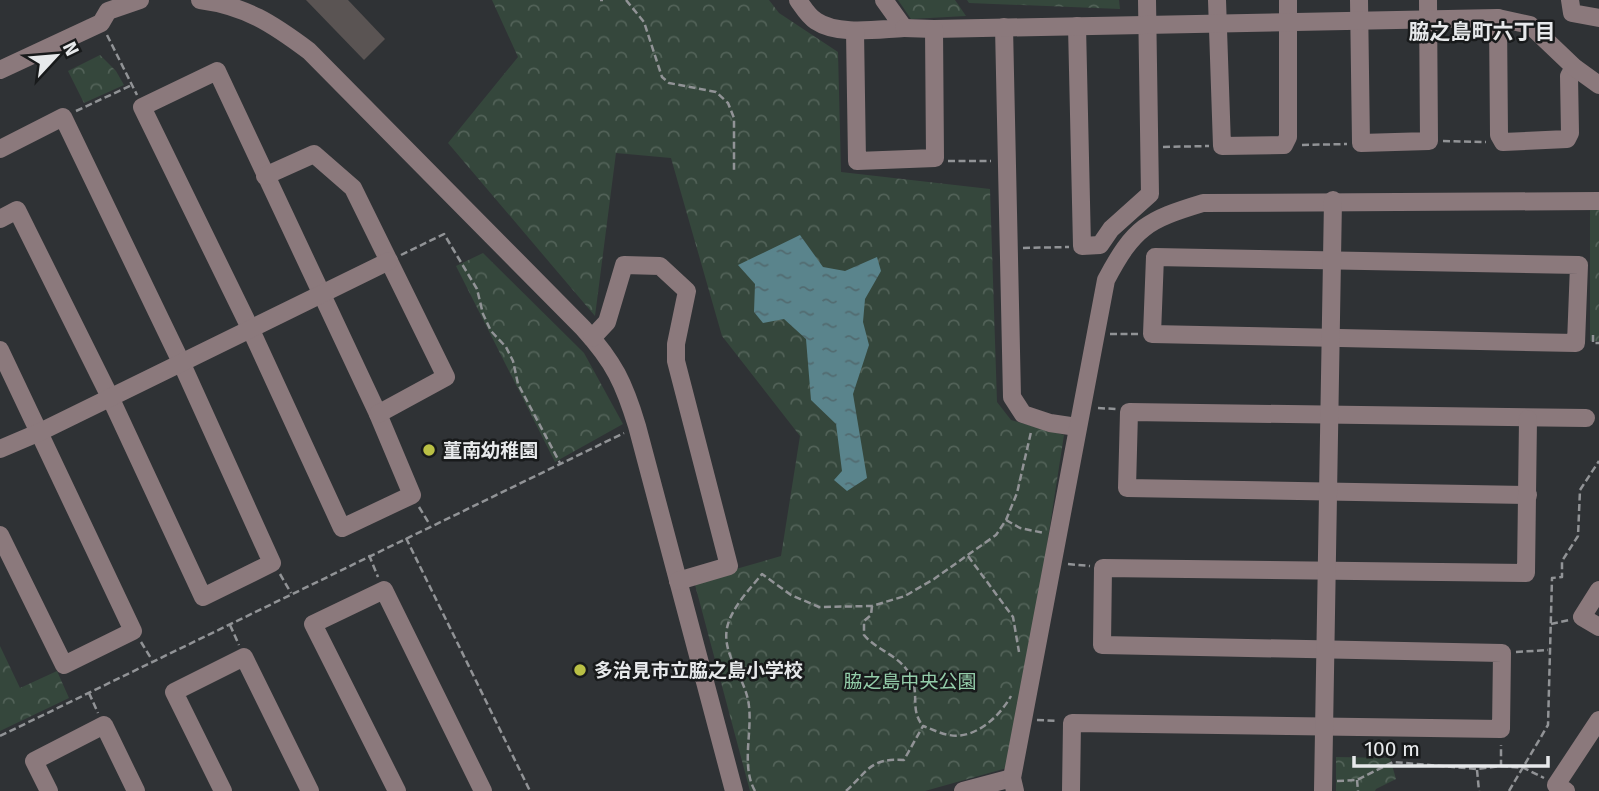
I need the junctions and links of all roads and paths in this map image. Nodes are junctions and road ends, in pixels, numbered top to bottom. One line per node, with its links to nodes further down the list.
1 (140, 0): 17 (street)
2 (202, 0): 53 (street)
3 (626, 0): 40 (path)
4 (798, 0): 24 (street)
5 (884, 0): 22 (street)
6 (1147, 0): 18 (street)
7 (1217, 0): 19 (street)
8 (1288, 0): 16 (street)
9 (1359, 0): 15 (street)
10 (1427, 0): 14 (street)
11 (1570, 0): 13 (street)
12 (1498, 18): 14 (street); 25 (street); 32 (street)
13 (1599, 18)
14 (1428, 19): 15 (street); 31 (street)
15 (1360, 20): 16 (street); 33 (street)
16 (1288, 22): 19 (street); 34 (street)
17 (101, 23): 26 (street); 27 (path)
18 (1148, 24): 19 (street); 20 (street); 36 (street)
19 (1217, 24): 35 (street)
20 (1077, 26): 21 (street); 45 (street)
21 (1004, 27): 23 (street); 39 (street)
22 (904, 28): 23 (street); 24 (street)
23 (934, 29): 38 (street)
24 (855, 31): 38 (street)
25 (1574, 67): 28 (street); 32 (street)
26 (0, 70)
27 (132, 85): 29 (path); 30 (path)
28 (1599, 85)
29 (142, 107): 41 (street); 50 (street)
30 (63, 117): 37 (street); 56 (street)
31 (1429, 141): 32 (path); 33 (street)
32 (1503, 142)
33 (1362, 143): 34 (path)
34 (1284, 145): 35 (street)
35 (1222, 146): 36 (path)
36 (1150, 148): 45 (street)
37 (0, 149)
38 (935, 158): 39 (path)
39 (1008, 161): 46 (street)
40 (734, 172)
41 (265, 176): 48 (street); 49 (street)
42 (1333, 200): 43 (street); 47 (street); 51 (street)
43 (1599, 201)
44 (0, 219): 57 (street)
45 (1083, 246): 46 (path)
46 (1008, 249): 62 (street)
47 (1332, 259): 52 (street); 54 (street); 54 (street)
48 (389, 261): 49 (street); 60 (street); 70 (path)
49 (321, 294): 50 (street); 60 (street)
50 (250, 328): 56 (street); 72 (street)
51 (1096, 334): 52 (path); 58 (street)
52 (1152, 334): 54 (street)
53 (593, 338): 65 (street); 85 (street)
54 (1330, 338): 61 (street)
55 (0, 350): 67 (street)
56 (181, 362): 57 (street); 81 (street)
57 (110, 397): 67 (street); 81 (street)
58 (1082, 408): 59 (path); 66 (street)
59 (1129, 412): 61 (street); 71 (street)
60 (378, 414): 72 (street)
61 (1329, 415): 64 (street); 71 (street)
62 (1033, 418): 66 (street); 74 (path)
63 (1586, 418): 64 (street)
64 (1528, 419): 73 (street)
65 (637, 426): 70 (path); 85 (street)
66 (1077, 427): 77 (street)
67 (40, 432): 68 (street); 92 (street)
68 (0, 449)
69 (1599, 461): 94 (path)
70 (560, 463): 75 (path)
71 (1328, 493): 73 (street); 84 (street)
72 (412, 495): 75 (path)
73 (1528, 495): 84 (street)
74 (1006, 520): 77 (path); 80 (path)
75 (430, 526): 78 (path)
76 (0, 535): 92 (street)
77 (1058, 535): 82 (street)
78 (406, 538): 79 (path); 122 (path)
79 (369, 555): 86 (path); 88 (path)
80 (968, 556): 89 (path); 98 (path)
81 (272, 563): 88 (path)
82 (1052, 563): 83 (path); 101 (street)
83 (1103, 568): 84 (street); 93 (street)
84 (1327, 571): 93 (street)
85 (678, 580): 123 (street)
86 (384, 590): 120 (street); 121 (street)
87 (1599, 590): 91 (street)
88 (291, 594): 90 (path)
89 (872, 606): 105 (path); 124 (path)
90 (230, 624): 96 (path); 97 (path)
91 (1599, 627)
92 (133, 631): 97 (path)
93 (1325, 649): 95 (street); 106 (street)
94 (1549, 650): 95 (path); 110 (path)
95 (1502, 653): 107 (street)
96 (244, 657): 118 (street); 119 (street)
97 (152, 660): 100 (path)
98 (1018, 664)
99 (1016, 688): 105 (path)
100 (89, 692): 104 (path); 108 (path)
101 (1024, 719): 103 (path); 113 (street)
102 (1599, 720): 115 (street)
103 (1072, 723): 106 (street); 127 (street)
104 (104, 725): 116 (street); 117 (street)
105 (923, 726): 125 (path)
106 (1322, 727): 107 (street); 114 (street)
107 (1501, 729): 109 (path)
108 (0, 736)
109 (1501, 766): 110 (path); 111 (path)
110 (1524, 768): 115 (path); 130 (path)
111 (1477, 769): 112 (path); 129 (path)
112 (1357, 780): 114 (path); 128 (path)
113 (1013, 785): 126 (street)
114 (1323, 787)
115 (1561, 788)
116 (49, 791)
117 (136, 791)
118 (223, 791)
119 (310, 791)
120 (397, 791)
121 (484, 791)
122 (530, 791)
123 (734, 791)
124 (755, 791)
125 (846, 791)
126 (963, 791)
127 (1071, 791)
128 (1358, 791)
129 (1479, 791)
130 (1509, 791)

